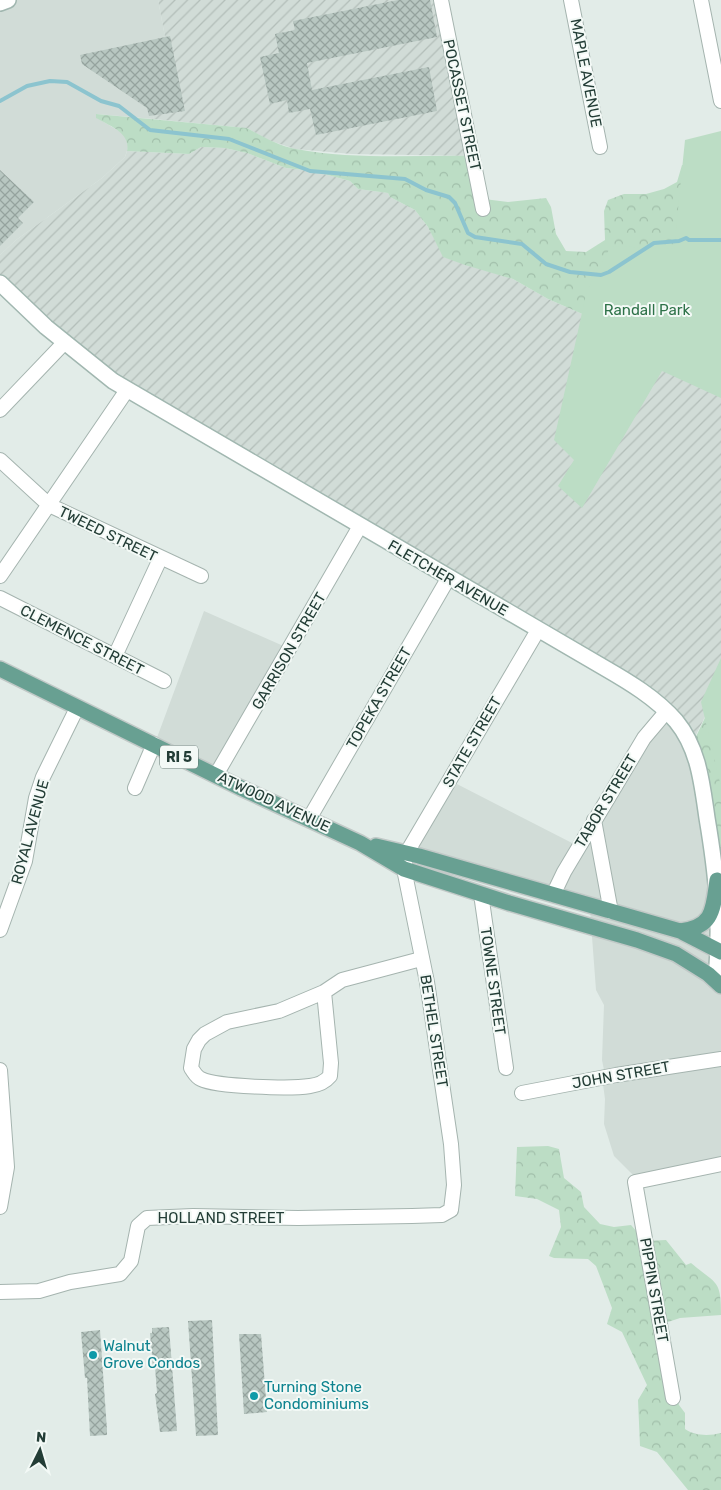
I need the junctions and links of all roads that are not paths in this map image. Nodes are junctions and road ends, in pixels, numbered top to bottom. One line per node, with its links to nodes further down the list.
1 (8, 0): 5 (street)
2 (441, 0): 8 (street, POCASSET STREET)
3 (571, 0): 7 (street, MAPLE AVENUE)
4 (701, 0): 6 (street)
5 (0, 4)
6 (721, 101)
7 (600, 147)
8 (484, 209)
9 (0, 284): 10 (street, FLETCHER AVENUE)
10 (64, 343): 11 (street, FLETCHER AVENUE); 12 (street)
11 (127, 390): 14 (street); 15 (street, FLETCHER AVENUE)
12 (0, 410)
13 (0, 460): 14 (street, TWEED STREET)
14 (48, 505): 16 (street, TWEED STREET); 17 (street)
15 (360, 526): 19 (street, FLETCHER AVENUE); 28 (street, GARRISON STREET)
16 (160, 559): 18 (street, TWEED STREET); 22 (street)
17 (0, 576)
18 (201, 576)
19 (449, 577): 21 (street, FLETCHER AVENUE); 30 (street, TOPEKA STREET)
20 (0, 598): 22 (street, CLEMENCE STREET)
21 (538, 630): 26 (street, FLETCHER AVENUE); 33 (street, STATE STREET)
22 (115, 656): 24 (street, CLEMENCE STREET)
23 (0, 669): 25 (main road, ATWOOD AVENUE / RI 5)
24 (164, 681)
25 (77, 708): 27 (main road, ATWOOD AVENUE / RI 5); 39 (street, ROYAL AVENUE)
26 (666, 712): 31 (street, TABOR STREET); 35 (street, FLETCHER AVENUE)
27 (154, 744): 28 (main road, ATWOOD AVENUE / RI 5); 29 (street)
28 (216, 776): 30 (main road, ATWOOD AVENUE / RI 5)
29 (135, 788)
30 (309, 819): 32 (main road, ATWOOD AVENUE / RI 5)
31 (594, 820): 37 (street, TABOR STREET); 38 (street)
32 (360, 843): 33 (main road, ATWOOD AVENUE / RI 5); 34 (main road, ATWOOD AVENUE / RI 5)
33 (406, 854): 34 (street, BETHEL STREET); 37 (main road, ATWOOD AVENUE / RI 5)
34 (404, 869): 36 (main road, ATWOOD AVENUE / RI 5); 42 (street, BETHEL STREET)
35 (719, 886): 40 (main road); 41 (street, FLETCHER AVENUE)
36 (481, 894): 43 (main road, ATWOOD AVENUE / RI 5); 46 (street, TOWNE STREET)
37 (553, 895): 38 (main road, ATWOOD AVENUE / RI 5)
38 (611, 912): 40 (main road, ATWOOD AVENUE / RI 5)
39 (0, 930)
40 (680, 931): 41 (main road, ATWOOD AVENUE / RI 5)
41 (720, 951): 43 (street, FLETCHER AVENUE)
42 (421, 959): 44 (street); 51 (street, BETHEL STREET)
43 (718, 984)
44 (324, 992): 44 (street)
45 (721, 1059): 48 (street, JOHN STREET)
46 (506, 1068)
47 (0, 1070): 50 (street)
48 (522, 1093)
49 (721, 1164): 53 (street, PIPPIN STREET)
50 (0, 1207)
51 (451, 1210): 52 (street, HOLLAND STREET)
52 (0, 1292)
53 (673, 1398)

